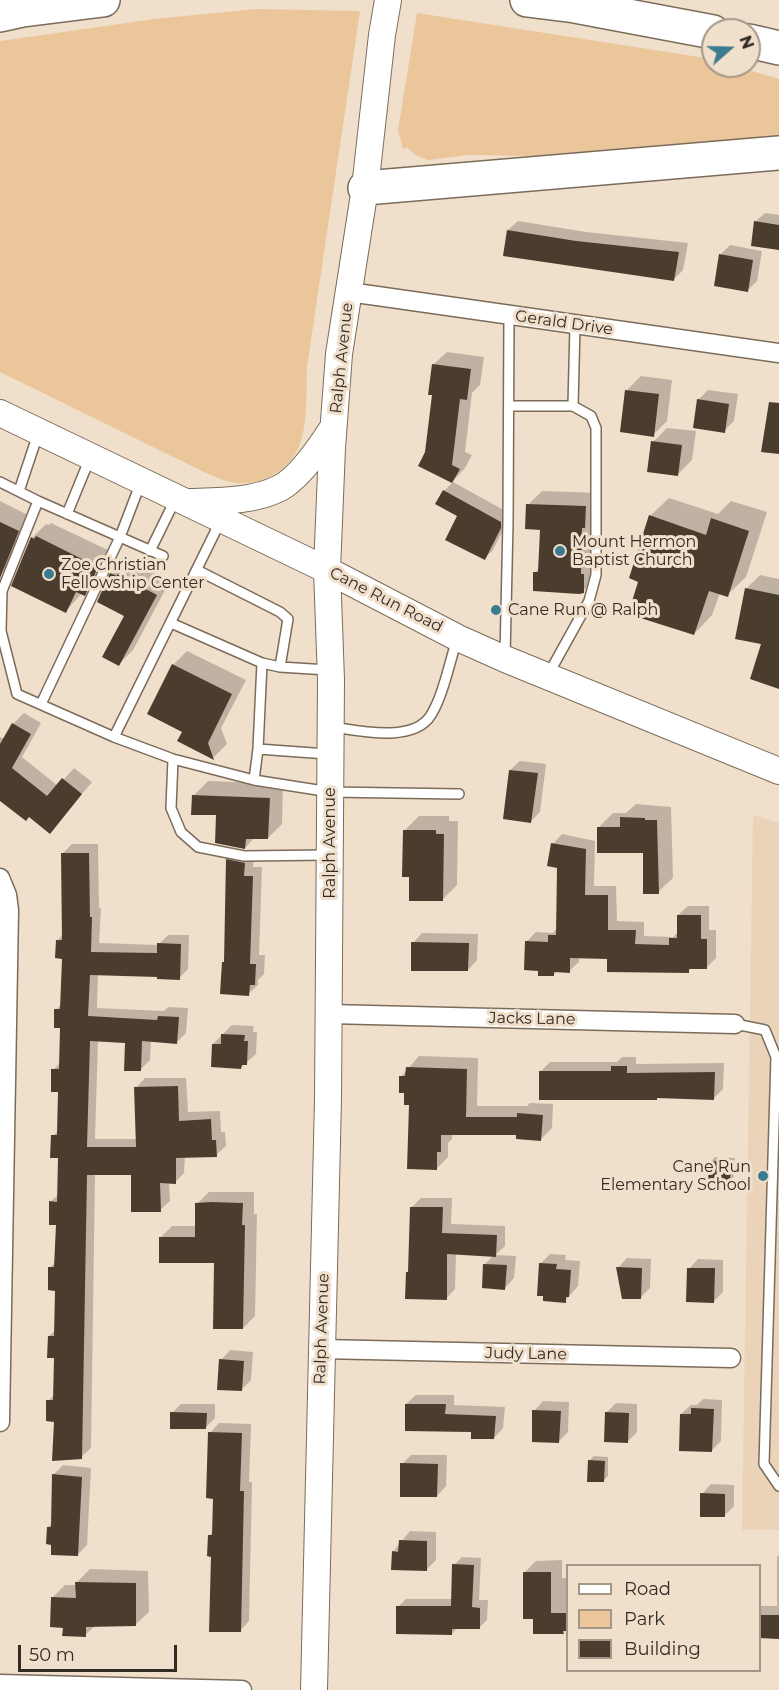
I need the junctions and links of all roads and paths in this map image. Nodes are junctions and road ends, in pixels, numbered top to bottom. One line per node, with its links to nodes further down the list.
1 (103, 0): 4 (highway)
2 (388, 0): 9 (street, Ralph Avenue)
3 (527, 0): 5 (highway)
4 (0, 15)
5 (701, 30)
6 (761, 44): 7 (highway)
7 (779, 48)
8 (779, 153): 9 (highway)
9 (365, 188): 10 (street, Ralph Avenue)
10 (349, 292): 11 (street, Gerald Drive); 17 (street, Ralph Avenue)
11 (509, 315): 12 (street, Gerald Drive); 14 (lane)
12 (575, 325): 13 (street, Gerald Drive); 15 (lane)
13 (779, 353)
14 (509, 406): 15 (lane); 34 (lane)
15 (573, 406): 38 (lane)
16 (3, 417): 18 (street, Cane Run Road)
17 (334, 426): 23 (street); 31 (street, Ralph Avenue)
18 (39, 432): 19 (street, Cane Run Road); 22 (lane)
19 (90, 457): 21 (street, Cane Run Road); 25 (lane)
20 (0, 482): 22 (lane)
21 (141, 482): 23 (street, Cane Run Road); 27 (lane)
22 (19, 491): 24 (lane)
23 (180, 500): 26 (street, Cane Run Road); 28 (lane)
24 (38, 501): 25 (lane); 39 (lane)
25 (68, 514): 27 (lane)
26 (221, 520): 30 (lane); 31 (street, Cane Run Road)
27 (120, 537): 28 (lane); 39 (lane)
28 (150, 551): 29 (lane)
29 (163, 556)
30 (197, 570): 32 (lane); 36 (lane)
31 (327, 570): 33 (street, Cane Run Road); 37 (street, Ralph Avenue)
32 (171, 623): 35 (lane); 41 (lane)
33 (458, 638): 34 (street, Cane Run Road); 40 (lane)
34 (505, 659): 38 (street, Cane Run Road)
35 (262, 663): 36 (lane); 42 (lane)
36 (280, 667): 37 (lane)
37 (330, 670): 40 (street, Ralph Avenue)
38 (547, 676): 45 (street, Cane Run Road)
39 (41, 704): 41 (lane)
40 (330, 727): 43 (street, Ralph Avenue)
41 (114, 736): 44 (lane)
42 (258, 749): 43 (lane); 46 (lane)
43 (330, 754): 47 (street, Ralph Avenue)
44 (173, 759): 46 (lane); 49 (lane)
45 (779, 771)
46 (254, 780): 47 (lane)
47 (330, 792): 48 (lane); 49 (street, Ralph Avenue)
48 (459, 794)
49 (330, 855): 51 (street, Ralph Avenue)
50 (0, 878): 57 (street)
51 (329, 1014): 52 (street, Jacks Lane); 55 (street, Ralph Avenue)
52 (735, 1024): 53 (lane)
53 (776, 1150): 54 (lane)
54 (775, 1262): 58 (lane)
55 (321, 1349): 56 (street, Judy Lane); 61 (street, Ralph Avenue)
56 (731, 1358)
57 (0, 1422)
58 (779, 1486)
59 (0, 1684): 60 (street)
60 (242, 1690)
61 (314, 1690)

